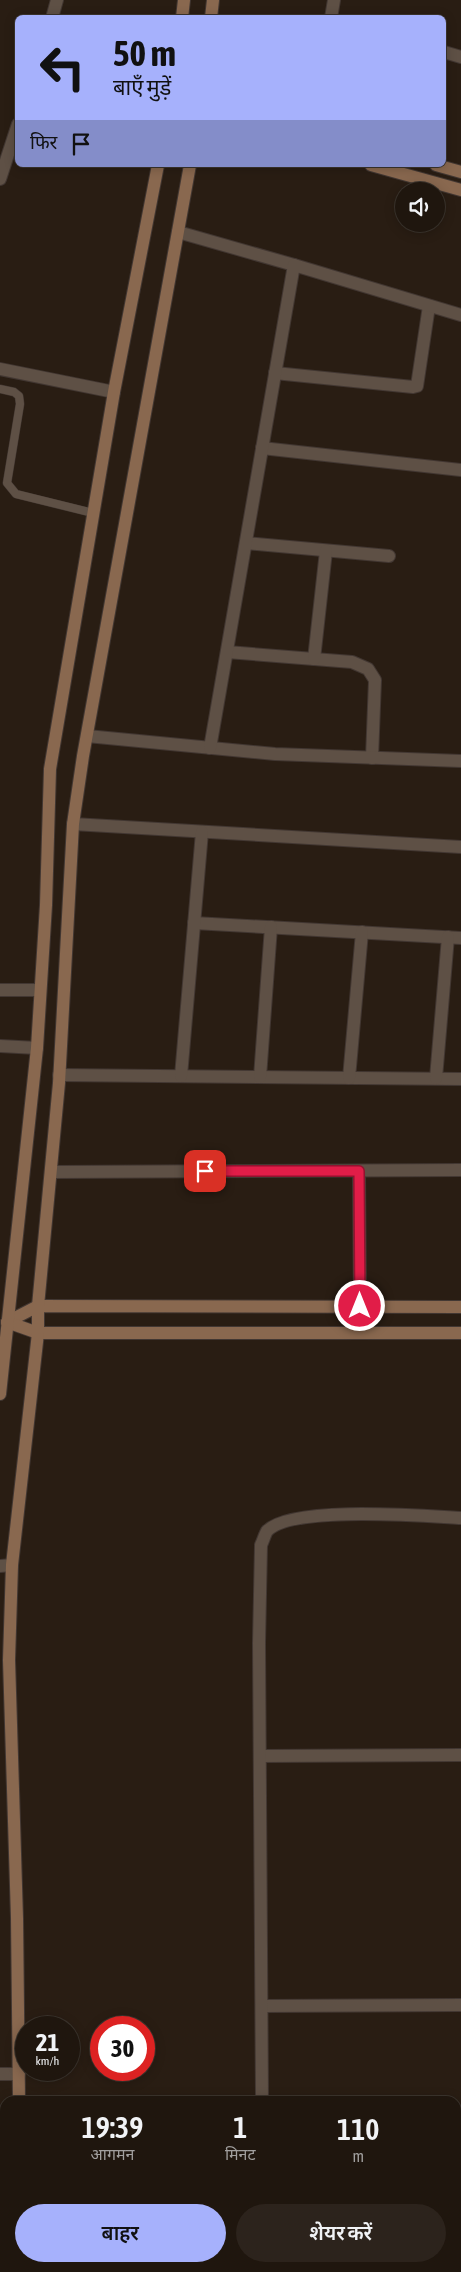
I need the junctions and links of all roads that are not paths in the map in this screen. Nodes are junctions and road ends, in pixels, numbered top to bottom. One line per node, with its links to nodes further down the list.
1 (57, 0): 5 (street)
2 (184, 0): 6 (street)
3 (213, 0): 7 (street)
4 (334, 0): 8 (street)
5 (53, 15)
6 (182, 15)
7 (211, 15)
8 (332, 15)
9 (446, 53): 10 (street)
10 (461, 57)
11 (15, 133): 17 (street)
12 (158, 167): 26 (street)
13 (190, 167): 19 (street)
14 (378, 167): 18 (street)
15 (443, 167): 16 (street)
16 (461, 172)
17 (0, 179)
18 (461, 190)
19 (178, 232): 20 (street); 35 (street)
20 (294, 265): 21 (street); 24 (street)
21 (429, 306): 22 (street); 24 (street)
22 (461, 315)
23 (0, 369): 26 (street)
24 (276, 373): 27 (street)
25 (0, 389): 29 (lane)
26 (114, 392): 29 (street)
27 (262, 448): 28 (street); 30 (street)
28 (461, 470)
29 (93, 513): 47 (street)
30 (246, 543): 31 (street); 33 (street)
31 (326, 551): 32 (street); 34 (street)
32 (389, 556)
33 (227, 652): 34 (street); 36 (street)
34 (314, 659): 37 (street)
35 (87, 736): 36 (street); 39 (street)
36 (210, 748): 37 (street)
37 (372, 758): 38 (street)
38 (461, 761)
39 (73, 824): 40 (street); 50 (street)
40 (202, 832): 41 (street); 42 (street)
41 (461, 847)
42 (194, 923): 43 (street); 51 (street)
43 (271, 927): 44 (street); 52 (street)
44 (362, 932): 45 (street); 53 (street)
45 (454, 938): 54 (street)
46 (0, 990): 47 (street)
47 (40, 990): 49 (street)
48 (0, 1046): 49 (street)
49 (36, 1048): 59 (street)
50 (59, 1075): 51 (street); 58 (street)
51 (181, 1076): 52 (street)
52 (260, 1077): 53 (street)
53 (349, 1078): 54 (street)
54 (436, 1078): 55 (street)
55 (461, 1079)
56 (461, 1170): 57 (street)
57 (359, 1171): 58 (street); 61 (street)
58 (50, 1172): 60 (street)
59 (5, 1296): 63 (street)
60 (38, 1306): 61 (street); 63 (street); 64 (street)
61 (360, 1306): 62 (street)
62 (461, 1306)
63 (7, 1322): 64 (street); 66 (street)
64 (38, 1333): 65 (street); 68 (street)
65 (461, 1333)
66 (0, 1394)
67 (461, 1518): 70 (street)
68 (6, 1565): 73 (street)
69 (461, 1755): 70 (street)
70 (260, 1756): 71 (street)
71 (262, 2006): 72 (street); 78 (street)
72 (461, 2006)
73 (18, 2016)
74 (0, 2074): 75 (street)
75 (15, 2074)
76 (19, 2081): 77 (street)
77 (19, 2096)
78 (262, 2096)

